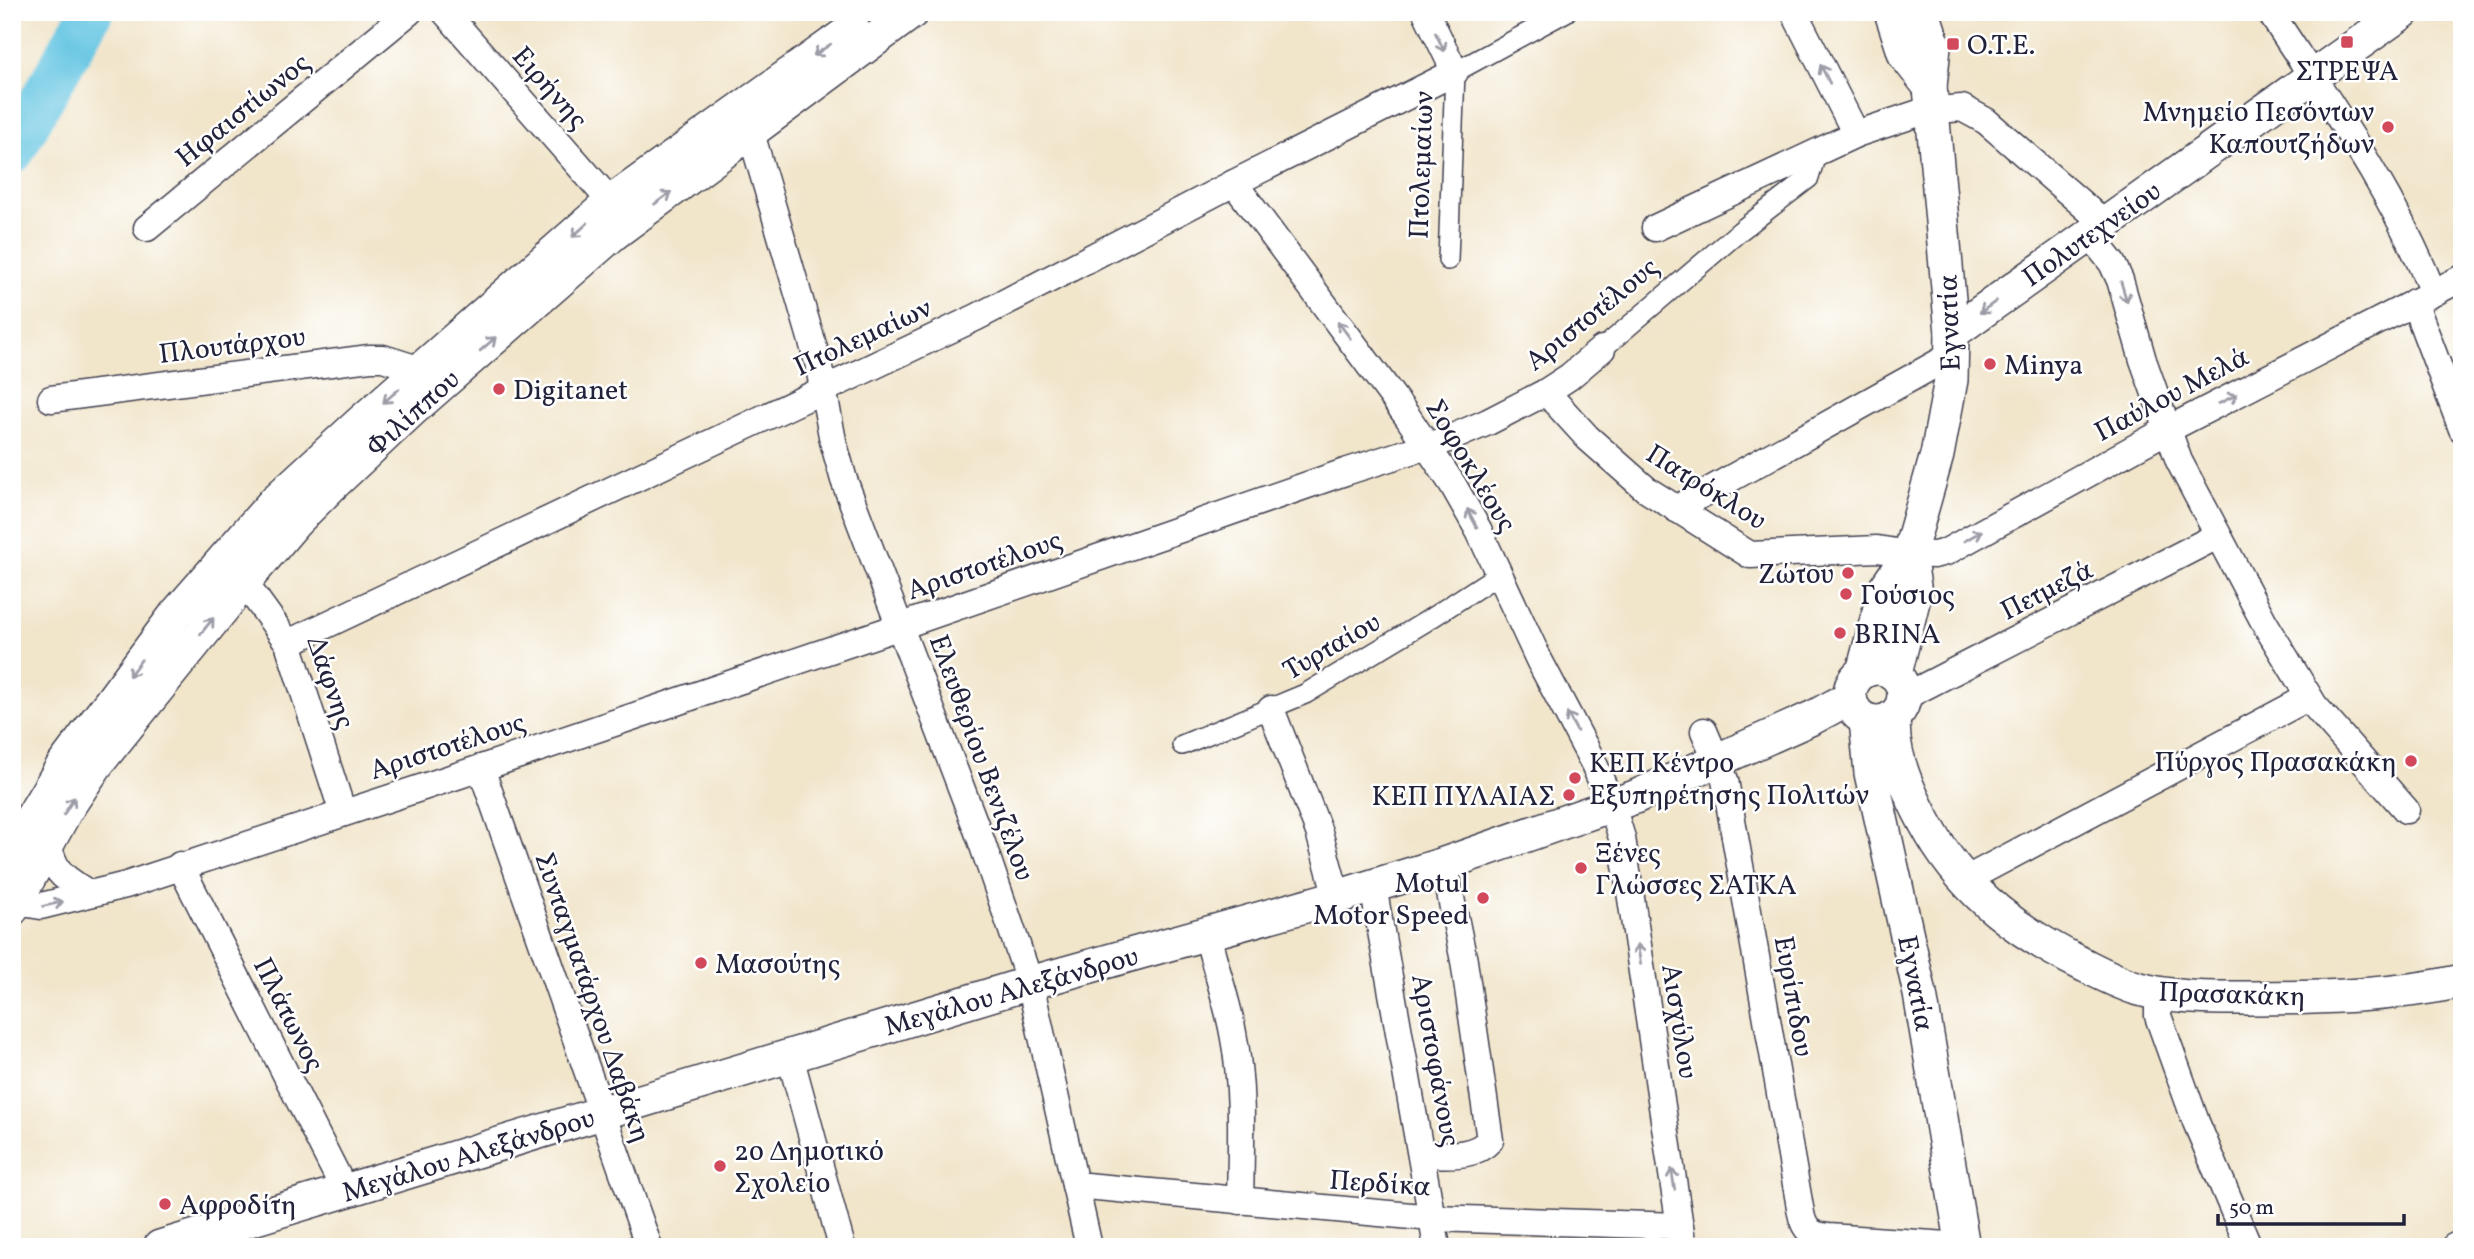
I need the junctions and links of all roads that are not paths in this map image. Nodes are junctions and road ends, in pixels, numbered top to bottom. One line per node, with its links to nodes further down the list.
1 (409, 12): 20 (street, Ηφαιστίωνος)
2 (444, 12): 19 (street, Ειρήνης)
3 (878, 12): 19 (street, Φιλίππου, one-way to 19)
4 (912, 12): 15 (street, Φιλίππου)
5 (1426, 12): 12 (street, one-way to 12)
6 (1566, 12): 12 (street, Πτολεμαίων)
7 (1794, 12): 16 (street, one-way to 7)
8 (1891, 12): 14 (street)
9 (1923, 12): 14 (street, Εγνατία)
10 (2270, 12): 13 (street)
11 (2403, 12): 13 (street, Πολυτεχνείου)
12 (1455, 72): 18 (street, Πτολεμαίων); 23 (street, Πτολεμαίων)
13 (2312, 77): 22 (street, Πολυτεχνείου); 25 (street)
14 (1931, 98): 16 (street, Αριστοτέλους); 22 (street, Αριστοτέλους); 26 (street, Εγνατία)
15 (751, 133): 29 (street, Ελευθερίου Βενιζέλου); 39 (street, Φιλίππου, one-way to 15)
16 (1856, 134): 17 (street, Αριστοτέλους)
17 (1817, 151): 21 (street, Αριστοτέλους); 27 (street, Αριστοτέλους)
18 (1234, 183): 29 (street, Πτολεμαίων); 34 (street, Σοφοκλέους, one-way to 18)
19 (611, 202): 28 (street, Φιλίππου, one-way to 28)
20 (147, 228)
21 (1655, 228)
22 (2096, 228): 26 (street, Πολυτεχνείου, one-way to 26); 33 (street, Αριστοτέλους, one-way to 33)
23 (1448, 260)
24 (2462, 278): 25 (street, Παύλου Μελά)
25 (2423, 297): 32 (street); 33 (street, Παύλου Μελά, one-way to 25)
26 (1952, 344): 35 (street); 37 (street, Εγνατία)
27 (1602, 349): 30 (street, Αριστοτέλους)
28 (421, 370): 31 (street, Πλουτάρχου); 53 (street, Φιλίππου, one-way to 53)
29 (823, 390): 40 (street, Ελευθερίου Βενιζέλου); 41 (street, Πτολεμαίων)
30 (1546, 392): 34 (street, Αριστοτέλους); 35 (street, Πατρόκλου)
31 (51, 399)
32 (2462, 429)
33 (2167, 430): 36 (street, Αριστοτέλους); 37 (street, Παύλου Μελά, one-way to 33)
34 (1428, 446): 38 (street, Σοφοκλέους, one-way to 34); 40 (street, Αριστοτέλους)
35 (1676, 509): 37 (street, Πατρόκλου)
36 (2217, 536): 42 (street, Πετμεζά); 43 (street, Αριστοτέλους)
37 (1909, 554): 42 (street, Εγνατία)
38 (1499, 574): 44 (street, Τυρταίου); 49 (street, Σοφοκλέους, one-way to 38)
39 (244, 582): 41 (street, Δάφνης); 52 (street, Φιλίππου, one-way to 39)
40 (901, 626): 48 (street, Αριστοτέλους); 63 (street, Ελευθερίου Βενιζέλου)
41 (288, 643): 51 (street, Δάφνης)
42 (1879, 696): 47 (street, Μεγάλου Αλεξάνδρου); 56 (street, Πρασακάκη); 78 (street, Εγνατία)
43 (2309, 697): 50 (street, Αριστοτέλους); 56 (street)
44 (1271, 709): 46 (street, Τυρταίου); 59 (street)
45 (1703, 730): 47 (street, Ευρίπιδου)
46 (1182, 745)
47 (1717, 761): 49 (street, Μεγάλου Αλεξάνδρου); 78 (street, Ευρίπιδου)
48 (481, 768): 51 (street, Αριστοτέλους); 66 (street, Συνταγματάρχου Δαβάκη)
49 (1612, 806): 54 (street, Μεγάλου Αλεξάνδρου); 72 (street, Αισχύλου, one-way to 49)
50 (2406, 810)
51 (343, 813): 55 (street, Αριστοτέλους)
52 (48, 844): 58 (street); 60 (street, Φιλίππου)
53 (12, 850)
54 (1444, 864): 57 (street, Μεγάλου Αλεξάνδρου); 67 (street)
55 (180, 865): 58 (street, Αριστοτέλους); 69 (street, Πλάτωνος)
56 (1965, 880): 64 (street, Πρασακάκη)
57 (1373, 886): 59 (street, Μεγάλου Αλεξάνδρου); 67 (street, Αριστοφάνους)
58 (88, 893): 60 (street, Αριστοτέλους, one-way to 58)
59 (1337, 897): 61 (street, Μεγάλου Αλεξάνδρου)
60 (14, 905)
61 (1207, 934): 63 (street, Μεγάλου Αλεξάνδρου); 70 (street)
62 (2462, 981): 64 (street, Πρασακάκη)
63 (1030, 983): 65 (street, Μεγάλου Αλεξάνδρου); 68 (street, Ελευθερίου Βενιζέλου)
64 (2158, 993): 79 (street)
65 (790, 1056): 66 (street, Μεγάλου Αλεξάνδρου); 75 (street)
66 (601, 1113): 69 (street, Μεγάλου Αλεξάνδρου); 74 (street, Συνταγματάρχου Δαβάκη)
67 (1421, 1154): 71 (street, Αριστοφάνους)
68 (1075, 1185): 70 (street, Περδίκα); 76 (street, Ελευθερίου Βενιζέλου)
69 (345, 1191): 73 (street, Μεγάλου Αλεξάνδρου)
70 (1240, 1200): 71 (street, Περδίκα)
71 (1433, 1218): 72 (street, Περδίκα); 77 (street, Αριστοφάνους)
72 (1682, 1236)
73 (160, 1247)
74 (649, 1247)
75 (842, 1247)
76 (1089, 1247)
77 (1437, 1247)
78 (1963, 1247)
79 (2249, 1247)

